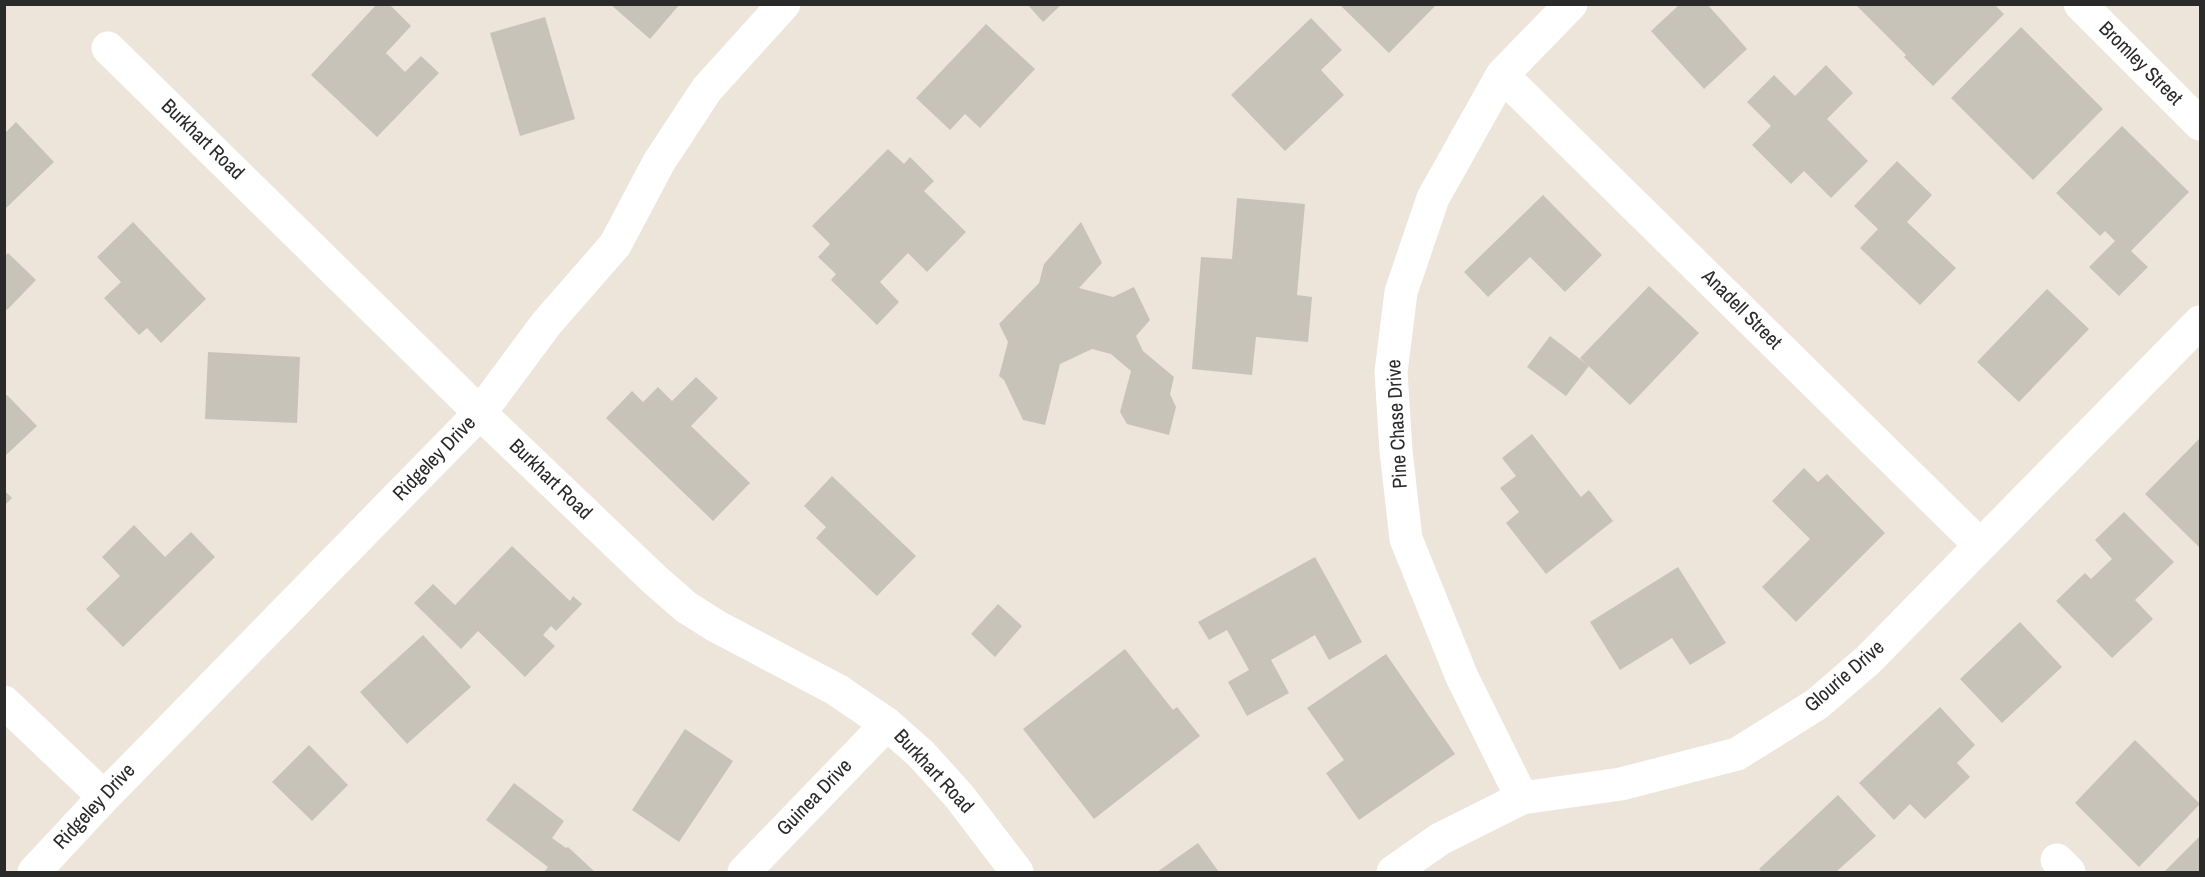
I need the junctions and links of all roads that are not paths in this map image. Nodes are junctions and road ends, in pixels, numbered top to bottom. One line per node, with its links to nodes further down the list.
1 (784, 4): 8 (street, Ridgeley Drive)
2 (1571, 4): 5 (street, Pine Chase Drive)
3 (2080, 4): 6 (street, Bromley Street)
4 (108, 48): 8 (street, Burkhart Road)
5 (1502, 75): 9 (street, Anadell Street); 13 (street, Pine Chase Drive)
6 (2200, 124)
7 (2200, 322): 9 (street, Glourie Drive)
8 (480, 413): 11 (street, Burkhart Road); 12 (street, Ridgeley Drive)
9 (1980, 545): 13 (street, Glourie Drive)
10 (4, 702): 12 (street)
11 (887, 724): 15 (street, Guinea Drive); 16 (street, Burkhart Road)
12 (104, 796): 14 (street, Ridgeley Drive)
13 (1522, 798): 17 (street, Glourie Drive)
14 (34, 873)
15 (744, 873)
16 (1017, 873)
17 (1393, 873)

